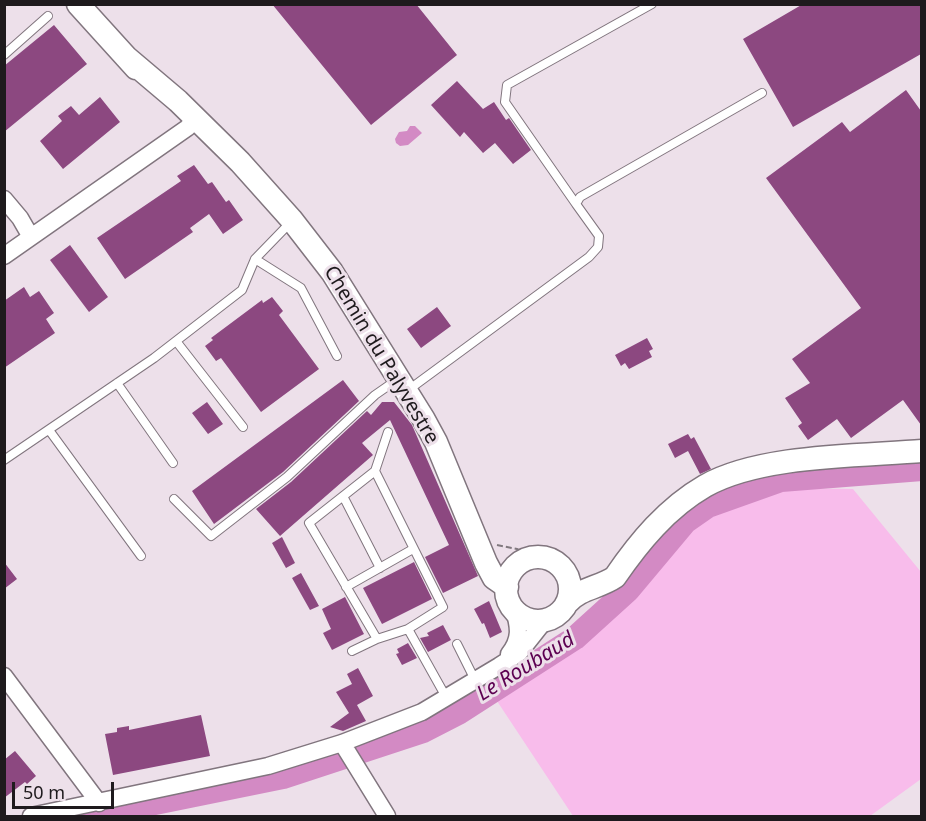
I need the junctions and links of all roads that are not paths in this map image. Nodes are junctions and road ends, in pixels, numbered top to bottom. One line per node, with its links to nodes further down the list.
1 (78, 4): 6 (street, Chemin du Palyvestre)
2 (652, 4): 8 (lane)
3 (48, 16): 4 (lane)
4 (4, 55)
5 (762, 93): 8 (lane)
6 (192, 123): 9 (street, Chemin du Palyvestre); 10 (street); 11 (street, Chemin du Palyvestre)
7 (4, 199): 10 (street)
8 (576, 204): 17 (lane)
9 (286, 226): 11 (street, Chemin du Palyvestre); 13 (lane)
10 (31, 237): 12 (street)
11 (313, 247): 17 (street, Chemin du Palyvestre)
12 (4, 256)
13 (255, 259): 14 (lane); 15 (lane)
14 (176, 341): 16 (lane); 18 (lane)
15 (337, 356)
16 (117, 384): 19 (lane); 23 (lane)
17 (403, 385): 26 (lane); 27 (street, Chemin du Palyvestre)
18 (243, 427)
19 (49, 430): 22 (lane); 30 (lane)
20 (388, 432): 24 (lane)
21 (921, 451): 29 (street)
22 (4, 460)
23 (174, 463)
24 (375, 471): 25 (lane); 28 (lane)
25 (343, 496): 32 (lane); 35 (lane)
26 (174, 499)
27 (474, 532): 31 (street, Chemin du Palyvestre); 34 (street, Chemin du Palyvestre)
28 (413, 549): 32 (lane); 39 (lane)
29 (630, 554): 33 (street); 36 (street)
30 (141, 556)
31 (528, 560): 33 (street); 34 (street)
32 (380, 568): 35 (lane)
33 (562, 568): 36 (street)
34 (507, 586): 37 (street)
35 (346, 587): 40 (lane)
36 (567, 603): 38 (street)
37 (514, 610): 38 (street); 43 (street)
38 (546, 620): 43 (street)
39 (408, 629): 40 (lane); 46 (lane)
40 (377, 639): 42 (lane)
41 (457, 644): 45 (lane)
42 (352, 651)
43 (499, 666): 45 (street)
44 (4, 676): 48 (street)
45 (475, 680): 46 (street)
46 (447, 697): 47 (street)
47 (344, 746): 48 (street); 50 (street)
48 (99, 803): 49 (street)
49 (31, 816)
50 (387, 816)

